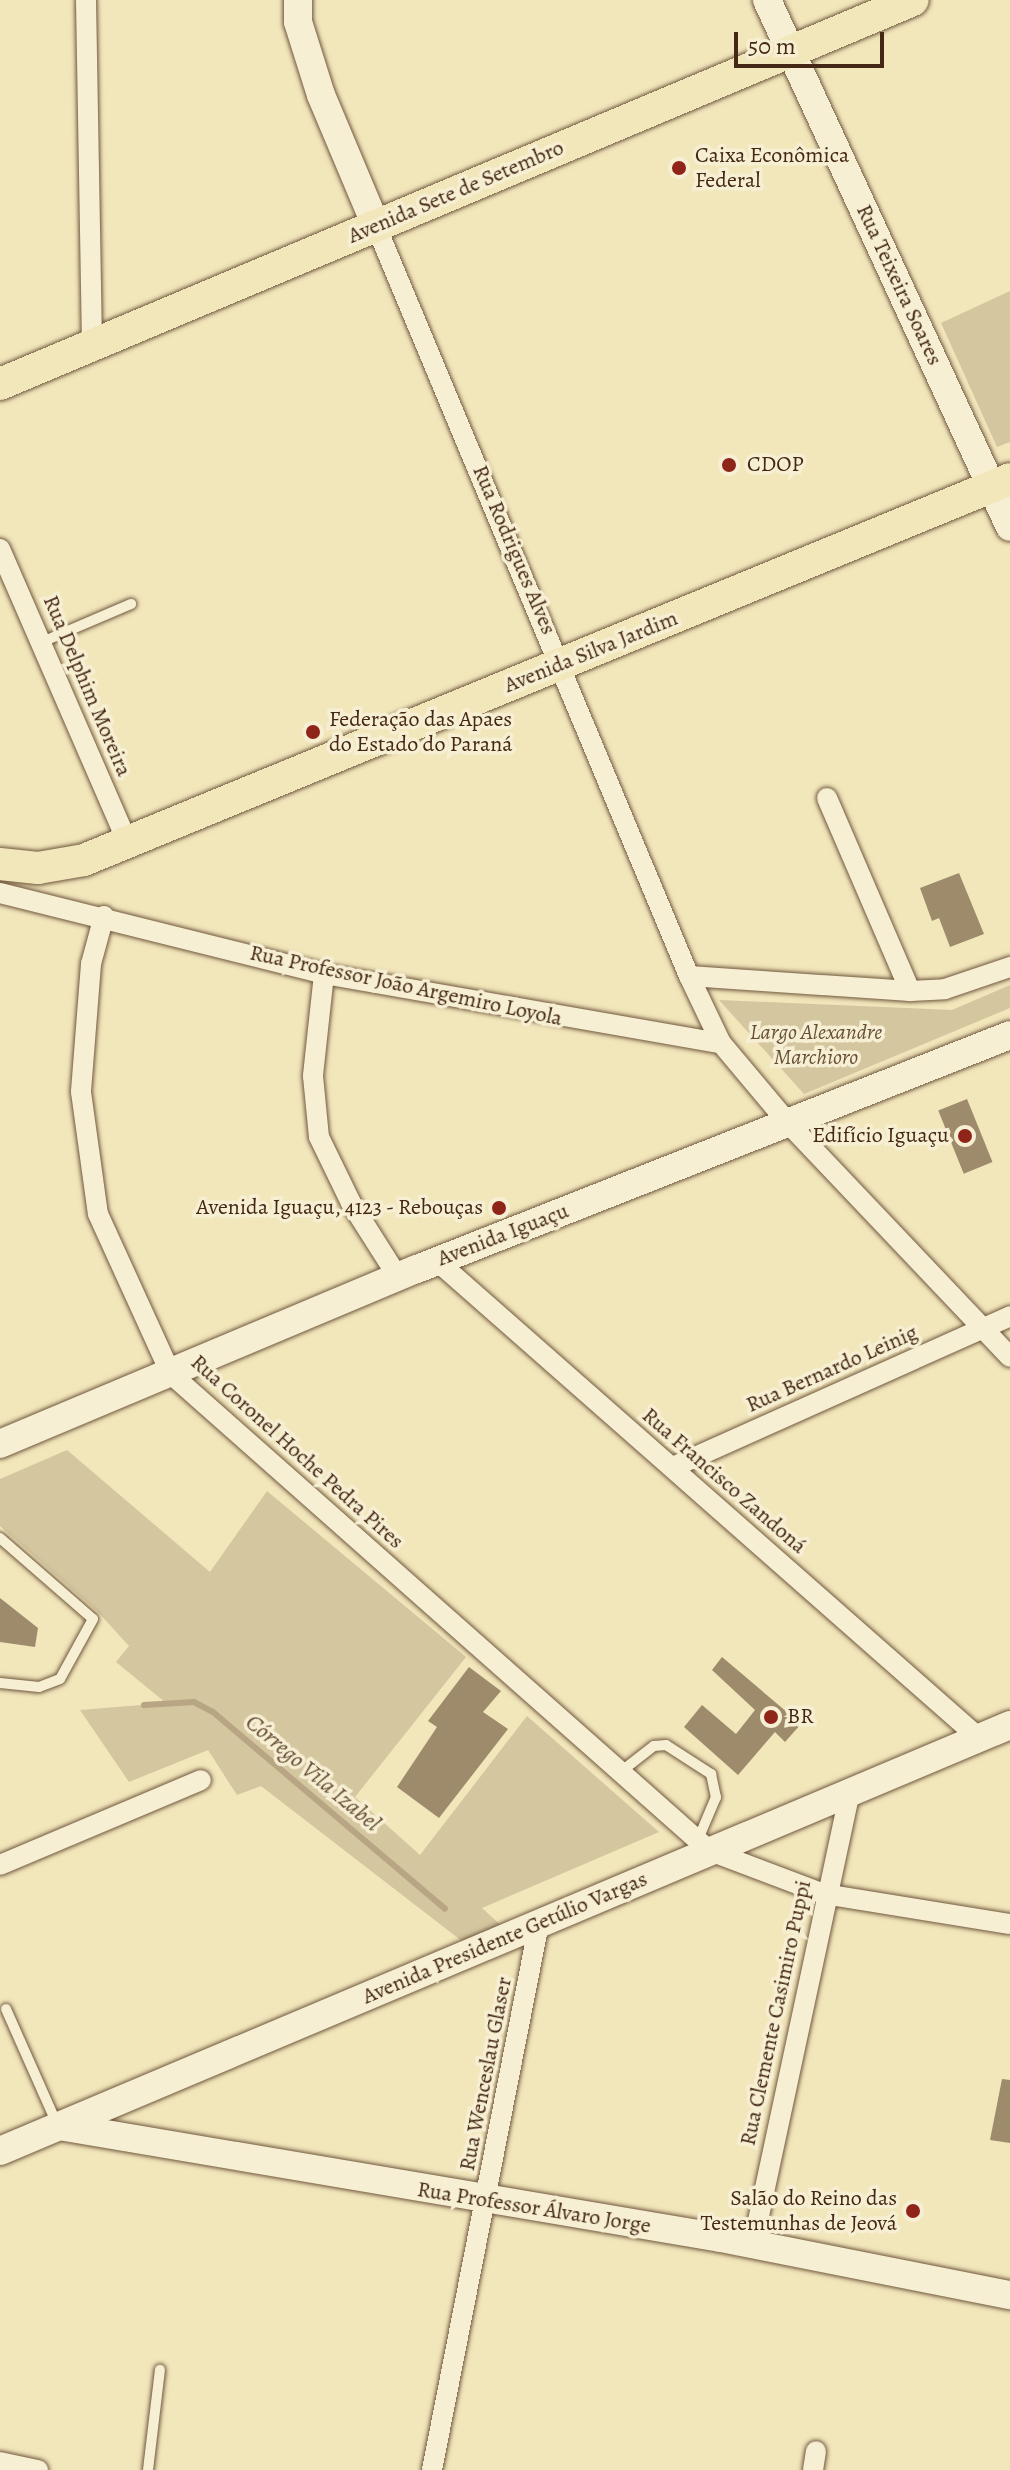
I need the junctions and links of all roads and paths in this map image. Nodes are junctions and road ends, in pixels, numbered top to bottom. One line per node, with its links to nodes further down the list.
1 (86, 0): 7 (street)
2 (298, 0): 6 (main road, Rua Rodrigues Alves)
3 (767, 0): 5 (main road, Rua Teixeira Soares)
4 (913, 0): 5 (main road, Avenida Sete de Setembro)
5 (790, 51): 6 (main road, Avenida Sete de Setembro); 9 (main road, Rua Teixeira Soares)
6 (376, 226): 7 (main road, Avenida Sete de Setembro); 14 (street, Rua Rodrigues Alves)
7 (92, 345): 8 (main road, Avenida Sete de Setembro)
8 (0, 384)
9 (1001, 482): 10 (main road, Rua Teixeira Soares); 14 (main road, Avenida Silva Jardim)
10 (1010, 527)
11 (0, 549): 13 (street, Rua Delphim Moreira)
12 (131, 604): 13 (lane)
13 (42, 642): 16 (street, Rua Delphim Moreira)
14 (562, 664): 16 (main road, Avenida Silva Jardim); 22 (street, Rua Rodrigues Alves)
15 (827, 798): 23 (street)
16 (128, 843): 17 (main road)
17 (0, 864)
18 (0, 893): 19 (street, Rua Professor João Argemiro Loyola)
19 (104, 916): 21 (street, Rua Professor João Argemiro Loyola); 32 (street, Rua Coronel Hoche Pedra Pires)
20 (1010, 967): 23 (street)
21 (324, 974): 25 (street, Rua Professor João Argemiro Loyola); 28 (street)
22 (689, 976): 23 (street); 25 (street, Rua Rodrigues Alves)
23 (910, 991)
24 (1010, 1035): 26 (main road, Avenida Iguaçu)
25 (721, 1043): 26 (street, Rua Rodrigues Alves)
26 (789, 1124): 27 (main road, Avenida Iguaçu); 30 (street, Rua Rodrigues Alves)
27 (437, 1261): 28 (main road, Avenida Iguaçu); 34 (street, Rua Francisco Zandoná)
28 (398, 1277): 32 (main road, Avenida Iguaçu)
29 (1010, 1316): 30 (street, Rua Bernardo Leinig)
30 (982, 1327): 31 (street, Rua Rodrigues Alves); 34 (street, Rua Bernardo Leinig)
31 (1010, 1357)
32 (171, 1374): 33 (main road, Avenida Iguaçu); 39 (street, Rua Coronel Hoche Pedra Pires)
33 (0, 1444)
34 (673, 1467): 38 (street, Rua Francisco Zandoná)
35 (0, 1538): 36 (lane)
36 (0, 1683)
37 (1010, 1725): 38 (main road, Avenida Presidente Getúlio Vargas)
38 (979, 1738): 41 (main road, Avenida Presidente Getúlio Vargas)
39 (623, 1770): 42 (street, Rua Coronel Hoche Pedra Pires); 42 (lane)
40 (201, 1780): 43 (street)
41 (850, 1792): 42 (main road, Avenida Presidente Getúlio Vargas); 44 (street, Rua Clemente Casimiro Puppi)
42 (704, 1844): 44 (street); 45 (main road, Avenida Presidente Getúlio Vargas)
43 (0, 1865)
44 (824, 1894): 46 (street); 51 (street, Rua Clemente Casimiro Puppi)
45 (539, 1923): 48 (main road, Avenida Presidente Getúlio Vargas); 50 (street, Rua Wenceslau Glaser)
46 (1010, 1924)
47 (6, 2009): 48 (lane)
48 (58, 2126): 49 (main road, Avenida Presidente Getúlio Vargas); 50 (main road, Rua Professor Álvaro Jorge)
49 (0, 2151)
50 (486, 2201): 51 (main road, Rua Professor Álvaro Jorge); 57 (street, Rua Wenceslau Glaser)
51 (753, 2244): 52 (main road, Rua Professor Álvaro Jorge)
52 (1010, 2295)
53 (160, 2370): 56 (lane)
54 (0, 2462): 55 (street)
55 (38, 2470)
56 (148, 2470)
57 (432, 2470)

